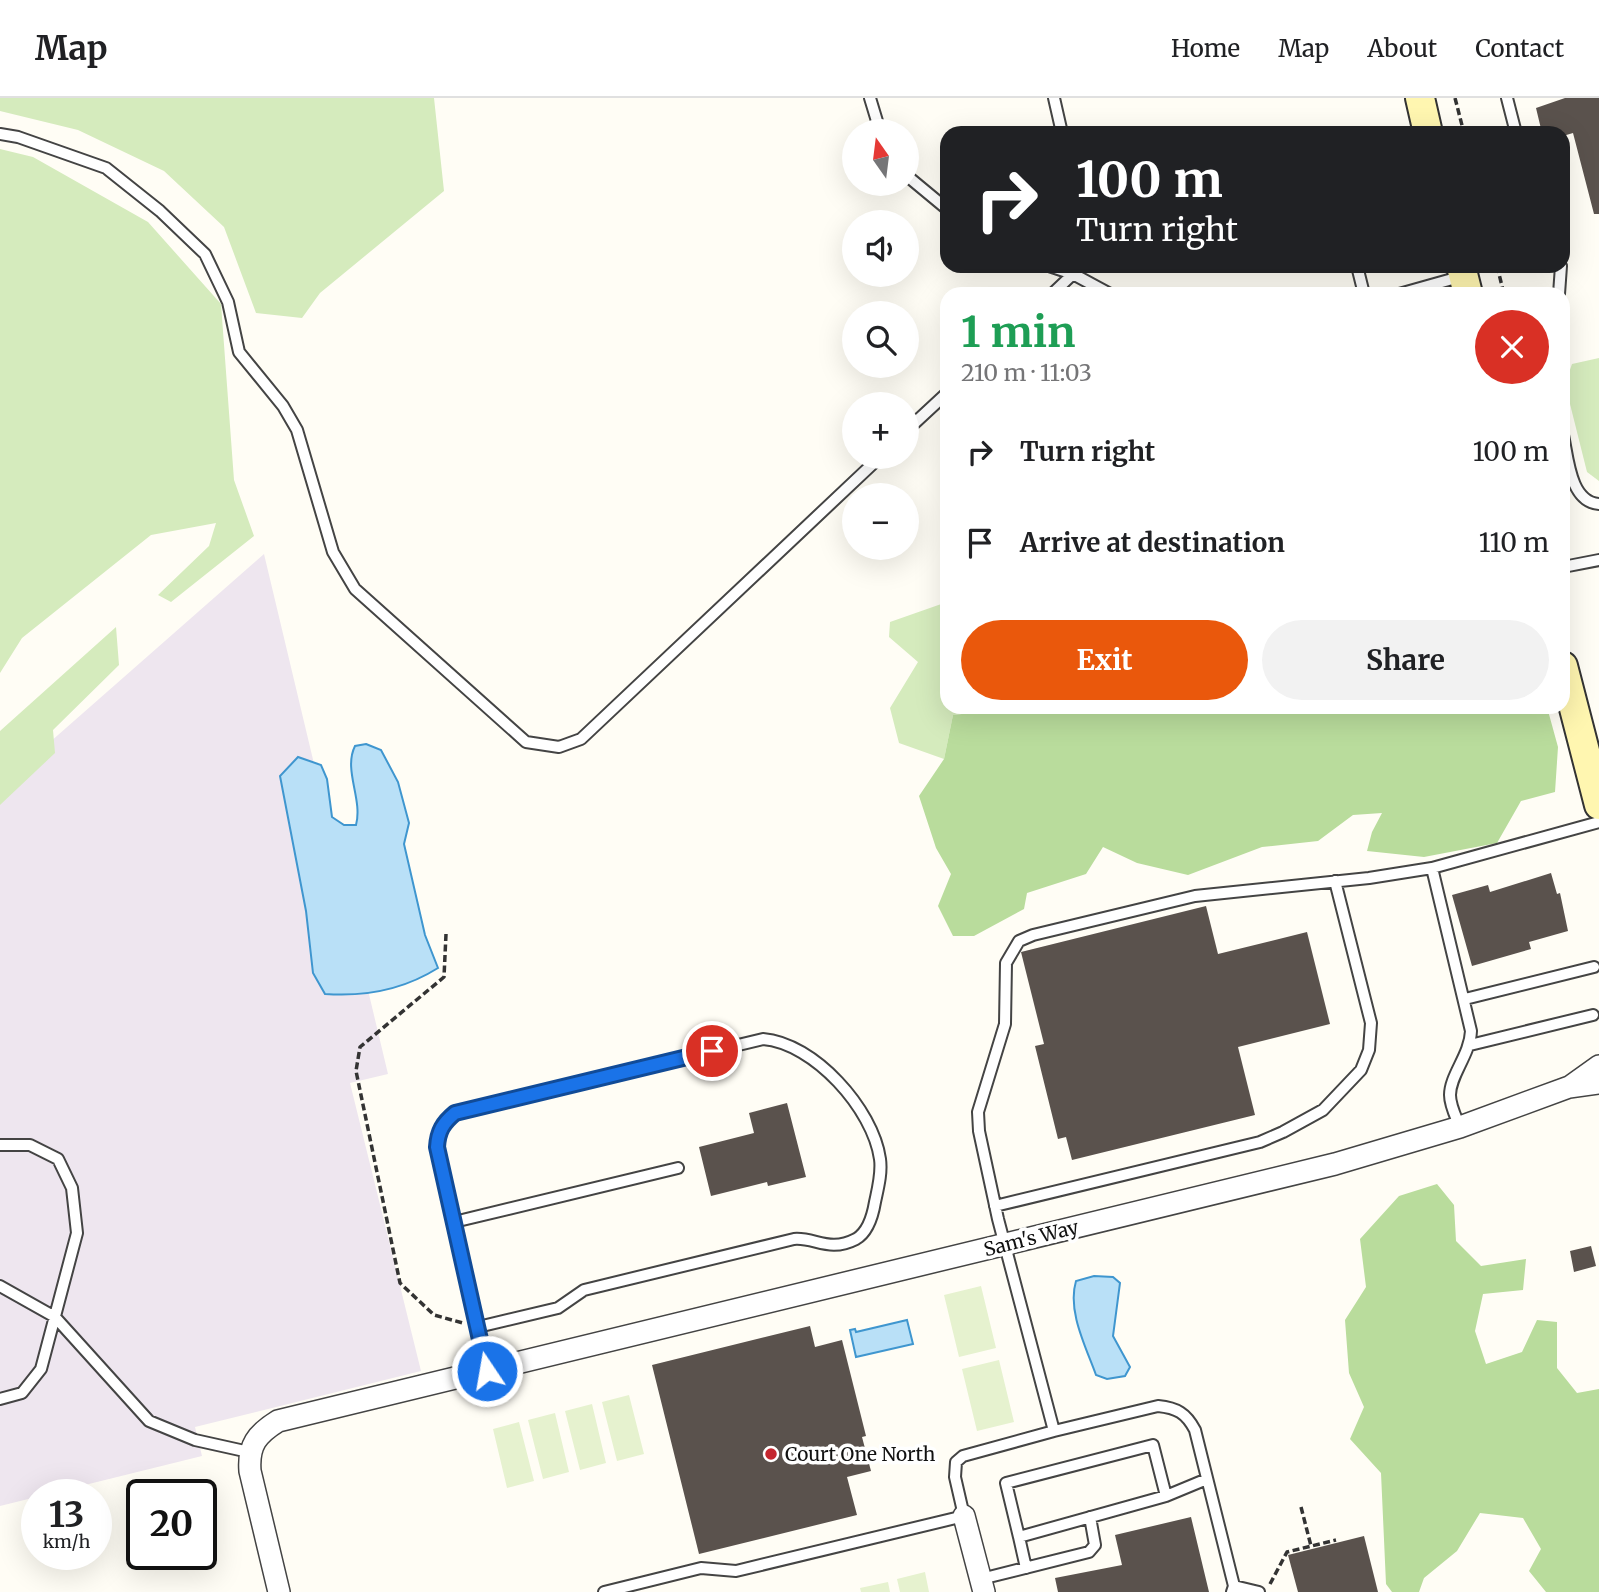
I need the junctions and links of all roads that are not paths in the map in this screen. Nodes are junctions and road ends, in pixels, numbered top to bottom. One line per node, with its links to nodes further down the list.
1 (870, 98): 5 (lane)
2 (1054, 98): 6 (lane)
3 (1420, 98): 7 (street)
4 (1507, 98): 8 (lane)
5 (876, 119)
6 (1060, 126)
7 (1426, 126)
8 (1514, 126)
9 (0, 134): 21 (lane)
10 (919, 186): 11 (lane)
11 (940, 203)
12 (1071, 273): 15 (lane)
13 (1078, 273): 16 (lane)
14 (1464, 279): 17 (lane)
15 (1058, 287)
16 (1100, 287)
17 (1429, 287)
18 (940, 399): 19 (lane)
19 (919, 419)
20 (1570, 461): 22 (lane)
21 (867, 469)
22 (1599, 504)
23 (1599, 560): 24 (lane)
24 (1570, 566)
25 (1570, 693): 26 (street)
26 (1599, 805)
27 (1599, 822): 28 (lane)
28 (1432, 868): 29 (lane); 31 (lane)
29 (1335, 881): 40 (lane); 40 (lane)
30 (1594, 967): 31 (lane)
31 (1465, 999): 33 (lane)
32 (1593, 1015): 33 (lane)
33 (1471, 1045): 37 (lane)
34 (1599, 1066): 36 (street, Sam's Way)
35 (1599, 1083): 36 (street, Sam's Way)
36 (1569, 1087): 37 (street, Sam's Way)
37 (1460, 1127): 42 (street, Sam's Way)
38 (0, 1145): 44 (lane)
39 (678, 1168): 41 (lane)
40 (995, 1206): 42 (lane)
41 (454, 1222): 45 (lane); 45 (lane)
42 (1005, 1244): 46 (street, Sam's Way); 48 (lane)
43 (0, 1286): 44 (lane)
44 (55, 1317): 47 (lane); 49 (lane)
45 (478, 1327): 46 (lane)
46 (487, 1371): 49 (street, Sam's Way)
47 (0, 1399)
48 (1054, 1431): 50 (lane); 52 (lane)
49 (249, 1452): 58 (street)
50 (1208, 1479): 51 (lane); 57 (lane)
51 (1166, 1496): 53 (lane); 54 (lane)
52 (964, 1516): 56 (street); 59 (lane)
53 (1090, 1517): 54 (lane); 55 (lane)
54 (1019, 1537): 55 (lane)
55 (1026, 1568): 56 (lane)
56 (982, 1586)
57 (1233, 1589): 60 (lane)
58 (279, 1592)
59 (604, 1592)
60 (1259, 1592)

